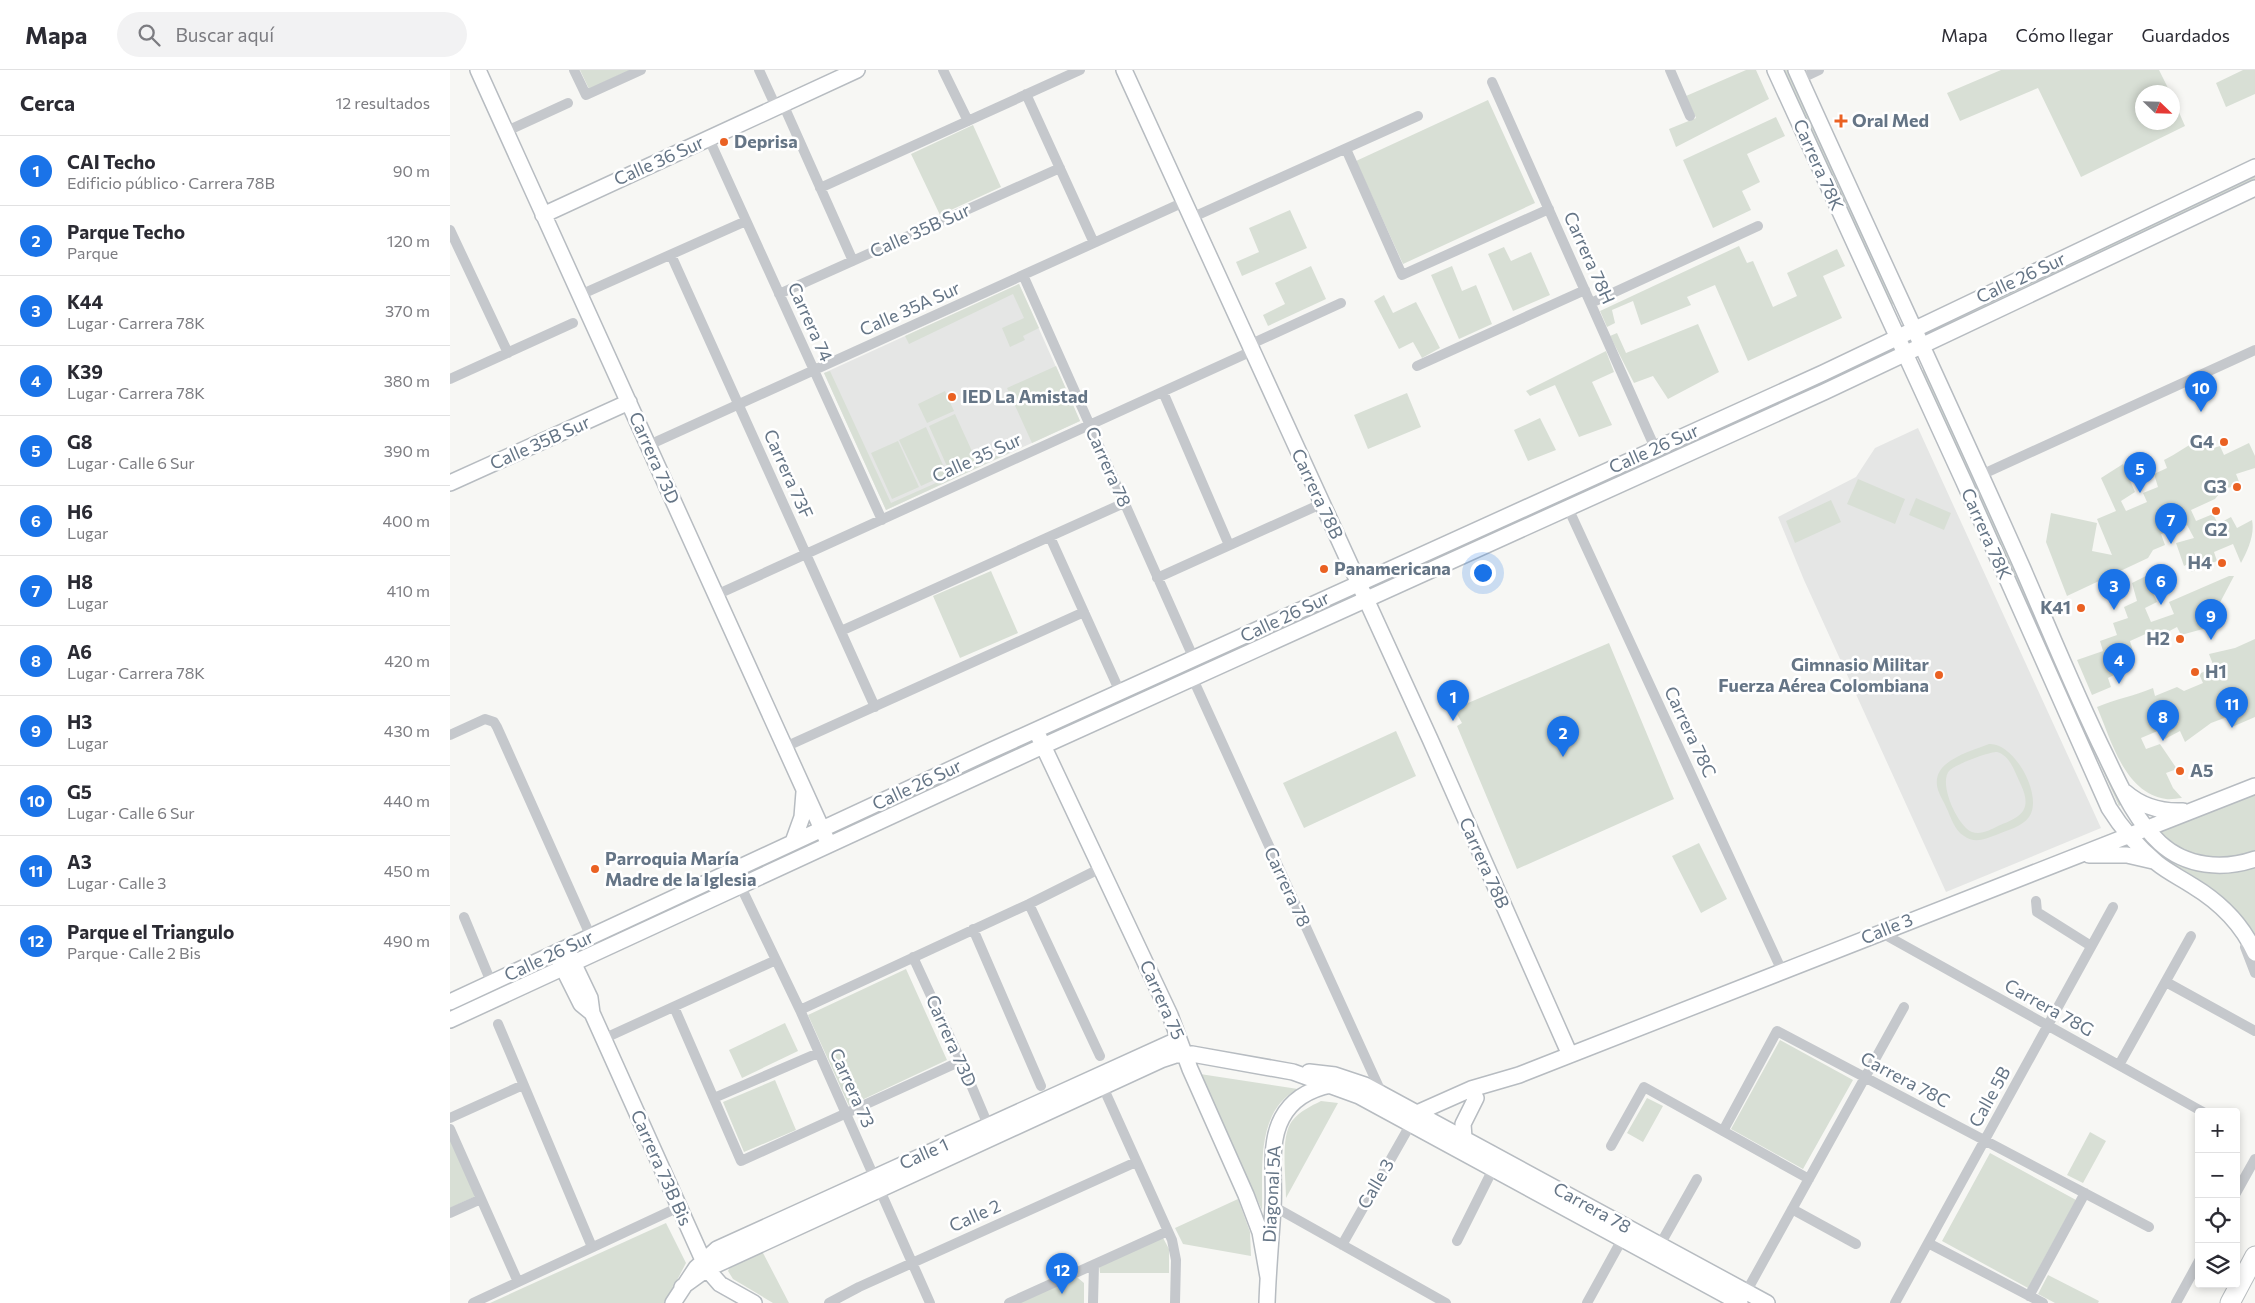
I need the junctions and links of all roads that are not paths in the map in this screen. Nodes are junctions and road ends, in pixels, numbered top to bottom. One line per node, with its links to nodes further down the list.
1 (478, 70): 20 (street, Carrera 73D)
2 (574, 70): 3 (street)
3 (641, 70)
4 (759, 70): 16 (street)
5 (943, 70): 19 (street)
6 (1080, 70): 14 (street)
7 (1124, 70): 27 (street, Carrera 78B)
8 (1670, 70): 18 (street)
9 (1775, 70): 45 (street, Carrera 78K)
10 (1819, 70): 12 (street)
11 (853, 71): 16 (street, Calle 36 Sur)
12 (1798, 74): 44 (street, Carrera 78K)
13 (1492, 82): 28 (street, Carrera 78H)
14 (1026, 94): 19 (street); 24 (street)
15 (568, 103): 20 (street)
16 (780, 106): 21 (street, Calle 36 Sur); 25 (street)
17 (1418, 116): 22 (street)
18 (1690, 116)
19 (968, 121): 25 (street)
20 (505, 132): 29 (street, Carrera 73D)
21 (709, 139): 29 (street, Calle 36 Sur); 31 (street, Carrera 74)
22 (1346, 149): 28 (street); 30 (street)
23 (2255, 167): 44 (street, Calle 26 Sur)
24 (1060, 168): 34 (street); 36 (street, Calle 35B Sur)
25 (820, 188): 36 (street)
26 (2255, 188): 46 (street, Calle 26 Sur)
27 (1184, 202): 30 (street, Carrera 78B); 34 (street, Calle 35A Sur)
28 (1549, 209): 38 (street, Carrera 78H)
29 (543, 215): 40 (street, Carrera 73D)
30 (1191, 218): 47 (street, Carrera 78B)
31 (746, 221): 35 (street); 39 (street, Carrera 74)
32 (1758, 226): 42 (street)
33 (450, 230): 49 (street)
34 (1094, 242): 37 (street, Calle 35A Sur)
35 (671, 255): 40 (street); 56 (street, Carrera 73F)
36 (853, 261): 39 (street, Calle 35B Sur)
37 (1023, 275): 52 (street, Calle 35A Sur); 57 (street, Carrera 78)
38 (1585, 290): 42 (street, Carrera 78H); 51 (street)
39 (779, 294): 52 (street, Carrera 74)
40 (580, 295): 55 (street, Carrera 73D)
41 (1341, 303): 47 (street, Calle 35 Sur)
42 (1591, 303): 59 (street, Carrera 78H)
43 (573, 323): 49 (street)
44 (1913, 329): 45 (street, Calle 26 Sur); 46 (street, Carrera 78K)
45 (1896, 337): 50 (street, Carrera 78K); 59 (street, Calle 26 Sur)
46 (1921, 347): 50 (street, Calle 26 Sur); 60 (street, Carrera 78K)
47 (1250, 348): 54 (street, Calle 35 Sur); 63 (street, Carrera 78B)
48 (2255, 350): 60 (street)
49 (508, 353): 53 (street)
50 (1904, 354): 64 (street, Calle 26 Sur); 89 (street, Carrera 78K)
51 (1417, 366)
52 (814, 370): 56 (street, Calle 35A Sur); 65 (street, Carrera 74)
53 (450, 379)
54 (1163, 392): 57 (street, Calle 35 Sur); 67 (street)
55 (629, 402): 58 (street, Carrera 73D); 61 (street, Calle 35B Sur)
56 (738, 404): 58 (street, Calle 35A Sur); 68 (street, Carrera 73F)
57 (1090, 425): 62 (street, Carrera 78); 65 (street, Calle 35 Sur)
58 (649, 445): 71 (street, Carrera 73D)
59 (1656, 448): 70 (street, Calle 26 Sur)
60 (1981, 475): 85 (street, Carrera 78K)
61 (450, 483)
62 (1124, 503): 66 (street); 69 (street, Carrera 78)
63 (1321, 504): 67 (street); 70 (street, Carrera 78B)
64 (1568, 508): 72 (street, Calle 26 Sur); 112 (street, Carrera 78C)
65 (882, 520): 68 (street, Calle 35 Sur)
66 (1050, 537): 73 (street); 74 (street)
67 (1229, 545): 69 (street)
68 (806, 554): 71 (street, Calle 35 Sur); 74 (street, Carrera 73F)
69 (1158, 578): 75 (street, Carrera 78)
70 (1358, 584): 72 (street, Carrera 78B); 75 (street, Calle 26 Sur)
71 (716, 595): 82 (street, Carrera 73D)
72 (1366, 601): 76 (street, Calle 26 Sur); 128 (street, Carrera 78B)
73 (1084, 612): 77 (street); 78 (street)
74 (841, 631): 78 (street, Carrera 73F)
75 (1194, 659): 77 (street, Calle 26 Sur)
76 (1193, 679): 81 (street, Calle 26 Sur); 139 (street, Carrera 78)
77 (1120, 692): 79 (street, Calle 26 Sur)
78 (875, 707): 82 (street)
79 (1036, 730): 81 (street, Carrera 75); 88 (street, Calle 26 Sur)
80 (450, 735): 104 (street)
81 (1044, 746): 91 (street, Calle 26 Sur); 95 (street, Carrera 75)
82 (785, 747): 84 (street, Carrera 73D)
83 (2255, 786): 86 (street, Calle 3)
84 (804, 790): 88 (street, Carrera 73D); 90 (street)
85 (2122, 790): 86 (street); 87 (street, Carrera 78K)
86 (2189, 811): 87 (street, Calle 3)
87 (2146, 828): 89 (street, Calle 3); 92 (street, Carrera 78K)
88 (822, 829): 90 (street, Calle 26 Sur); 91 (street, Carrera 73D)
89 (2128, 834): 93 (street, Calle 3); 94 (street, Carrera 78K)
90 (793, 842): 104 (street, Calle 26 Sur)
91 (830, 846): 96 (street, Calle 26 Sur)
92 (2255, 859)
93 (2063, 860): 94 (street); 103 (street, Calle 3)
94 (2158, 864): 99 (street, Carrera 78K)
95 (1101, 868): 98 (street); 125 (street, Carrera 75)
96 (741, 887): 110 (street, Carrera 73); 111 (street, Calle 26 Sur)
97 (2036, 901): 106 (street)
98 (1028, 904): 102 (street); 129 (street)
99 (2219, 904): 108 (street, Carrera 78K); 113 (street)
100 (2113, 907): 106 (street, Calle 5B)
101 (464, 917): 114 (street)
102 (973, 929): 109 (street); 137 (street)
103 (1880, 932): 112 (street, Calle 3); 122 (street, Carrera 78G)
104 (591, 936): 107 (street, Calle 26 Sur)
105 (2192, 936): 115 (street)
106 (2091, 946): 122 (street, Calle 5B)
107 (560, 950): 111 (street, Carrera 73B Bis); 114 (street, Calle 26 Sur)
108 (2255, 953)
109 (913, 957): 119 (street); 130 (street, Carrera 73D)
110 (776, 960): 117 (street); 119 (street, Carrera 73)
111 (568, 966): 120 (street, Calle 26 Sur); 124 (street, Carrera 73B Bis)
112 (1782, 971): 128 (street, Calle 3)
113 (2255, 973)
114 (491, 982): 116 (street, Calle 26 Sur)
115 (2166, 982): 123 (street); 131 (street)
116 (450, 1002)
117 (674, 1007): 124 (street); 140 (street)
118 (1904, 1007): 134 (street)
119 (800, 1010): 126 (street, Carrera 73)
120 (450, 1020)
121 (498, 1024): 135 (street)
122 (2048, 1026): 131 (street, Carrera 78G); 151 (street, Calle 5B)
123 (2255, 1031)
124 (603, 1039): 163 (street, Carrera 73B Bis)
125 (1179, 1039): 127 (street, Carrera 75); 143 (street, Calle 1)
126 (818, 1052): 140 (street); 144 (street, Carrera 73)
127 (1184, 1054): 132 (street, Calle 1); 138 (street, Calle 1); 180 (street, Carrera 75)
128 (1570, 1055): 133 (street, Calle 3)
129 (1100, 1056)
130 (961, 1061): 144 (street); 147 (street, Carrera 73D)
131 (2119, 1065): 142 (street, Carrera 78G)
132 (1293, 1072): 136 (street); 139 (street)
133 (1519, 1075): 141 (street, Calle 3); 146 (street, Calle 3)
134 (1865, 1077): 149 (street, Carrera 78C); 151 (street, Carrera 78C); 157 (street)
135 (523, 1085): 145 (street); 173 (street)
136 (1331, 1085): 146 (street); 162 (street, Diagonal 5A)
137 (1041, 1086)
138 (1103, 1088): 143 (street, Calle 1); 154 (street)
139 (1382, 1094): 146 (street)
140 (714, 1098): 144 (street)
141 (1476, 1098): 146 (street, Calle 3); 150 (street)
142 (2196, 1108)
143 (1033, 1112): 147 (street, Calle 1); 158 (street, Calle 1)
144 (845, 1113): 158 (street, Carrera 73)
145 (450, 1118)
146 (1418, 1118): 150 (street, Carrera 78); 155 (street, Carrera 78); 172 (street, Calle 3)
147 (988, 1125): 158 (street, Calle 1)
148 (450, 1129): 161 (street)
149 (1723, 1131): 152 (street); 157 (street)
150 (1464, 1138): 168 (street, Carrera 78)
151 (1984, 1140): 160 (street, Carrera 78C); 170 (street, Calle 5B)
152 (1611, 1146)
153 (2255, 1159): 159 (street)
154 (1136, 1162): 167 (street); 176 (street, Calle 2)
155 (1493, 1169): 168 (street, Carrera 78); 169 (street)
156 (1697, 1179): 174 (street)
157 (1809, 1179): 164 (street)
158 (878, 1183): 176 (street, Carrera 73); 177 (street, Calle 1)
159 (2240, 1186)
160 (2085, 1194): 166 (street, Carrera 78C); 182 (street)
161 (482, 1199): 165 (street); 181 (street)
162 (1273, 1206): 172 (street); 180 (street, Diagonal 5A)
163 (678, 1207): 173 (street); 177 (street, Carrera 73B Bis)
164 (1792, 1209): 171 (street); 183 (street)
165 (450, 1213)
166 (2149, 1227)
167 (1168, 1231): 178 (street); 191 (street)
168 (1626, 1234): 174 (street, Carrera 78); 194 (street)
169 (1457, 1241)
170 (1928, 1243): 182 (street); 196 (street, Calle 5B)
171 (1856, 1244)
172 (1342, 1245): 193 (street)
173 (592, 1247): 181 (street)
174 (1657, 1251): 183 (street, Carrera 78)
175 (2255, 1256): 199 (highway)
176 (912, 1263): 187 (street, Calle 2); 188 (street, Carrera 73)
177 (705, 1265): 185 (street, Calle 1); 186 (street, Carrera 73B Bis)
178 (1094, 1265): 189 (street); 190 (street)
179 (2195, 1268): 198 (street)
180 (1268, 1277): 192 (street, Diagonal 5A)
181 (518, 1282): 184 (street)
182 (2029, 1296): 197 (street)
183 (1741, 1300): 195 (street, Carrera 78)
184 (473, 1303)
185 (673, 1303)
186 (754, 1303)
187 (829, 1303)
188 (930, 1303)
189 (1009, 1303)
190 (1093, 1303)
191 (1175, 1303)
192 (1267, 1303)
193 (1446, 1303)
194 (1587, 1303)
195 (1767, 1303)
196 (1895, 1303)
197 (2043, 1303)
198 (2176, 1303)
199 (2230, 1303)

